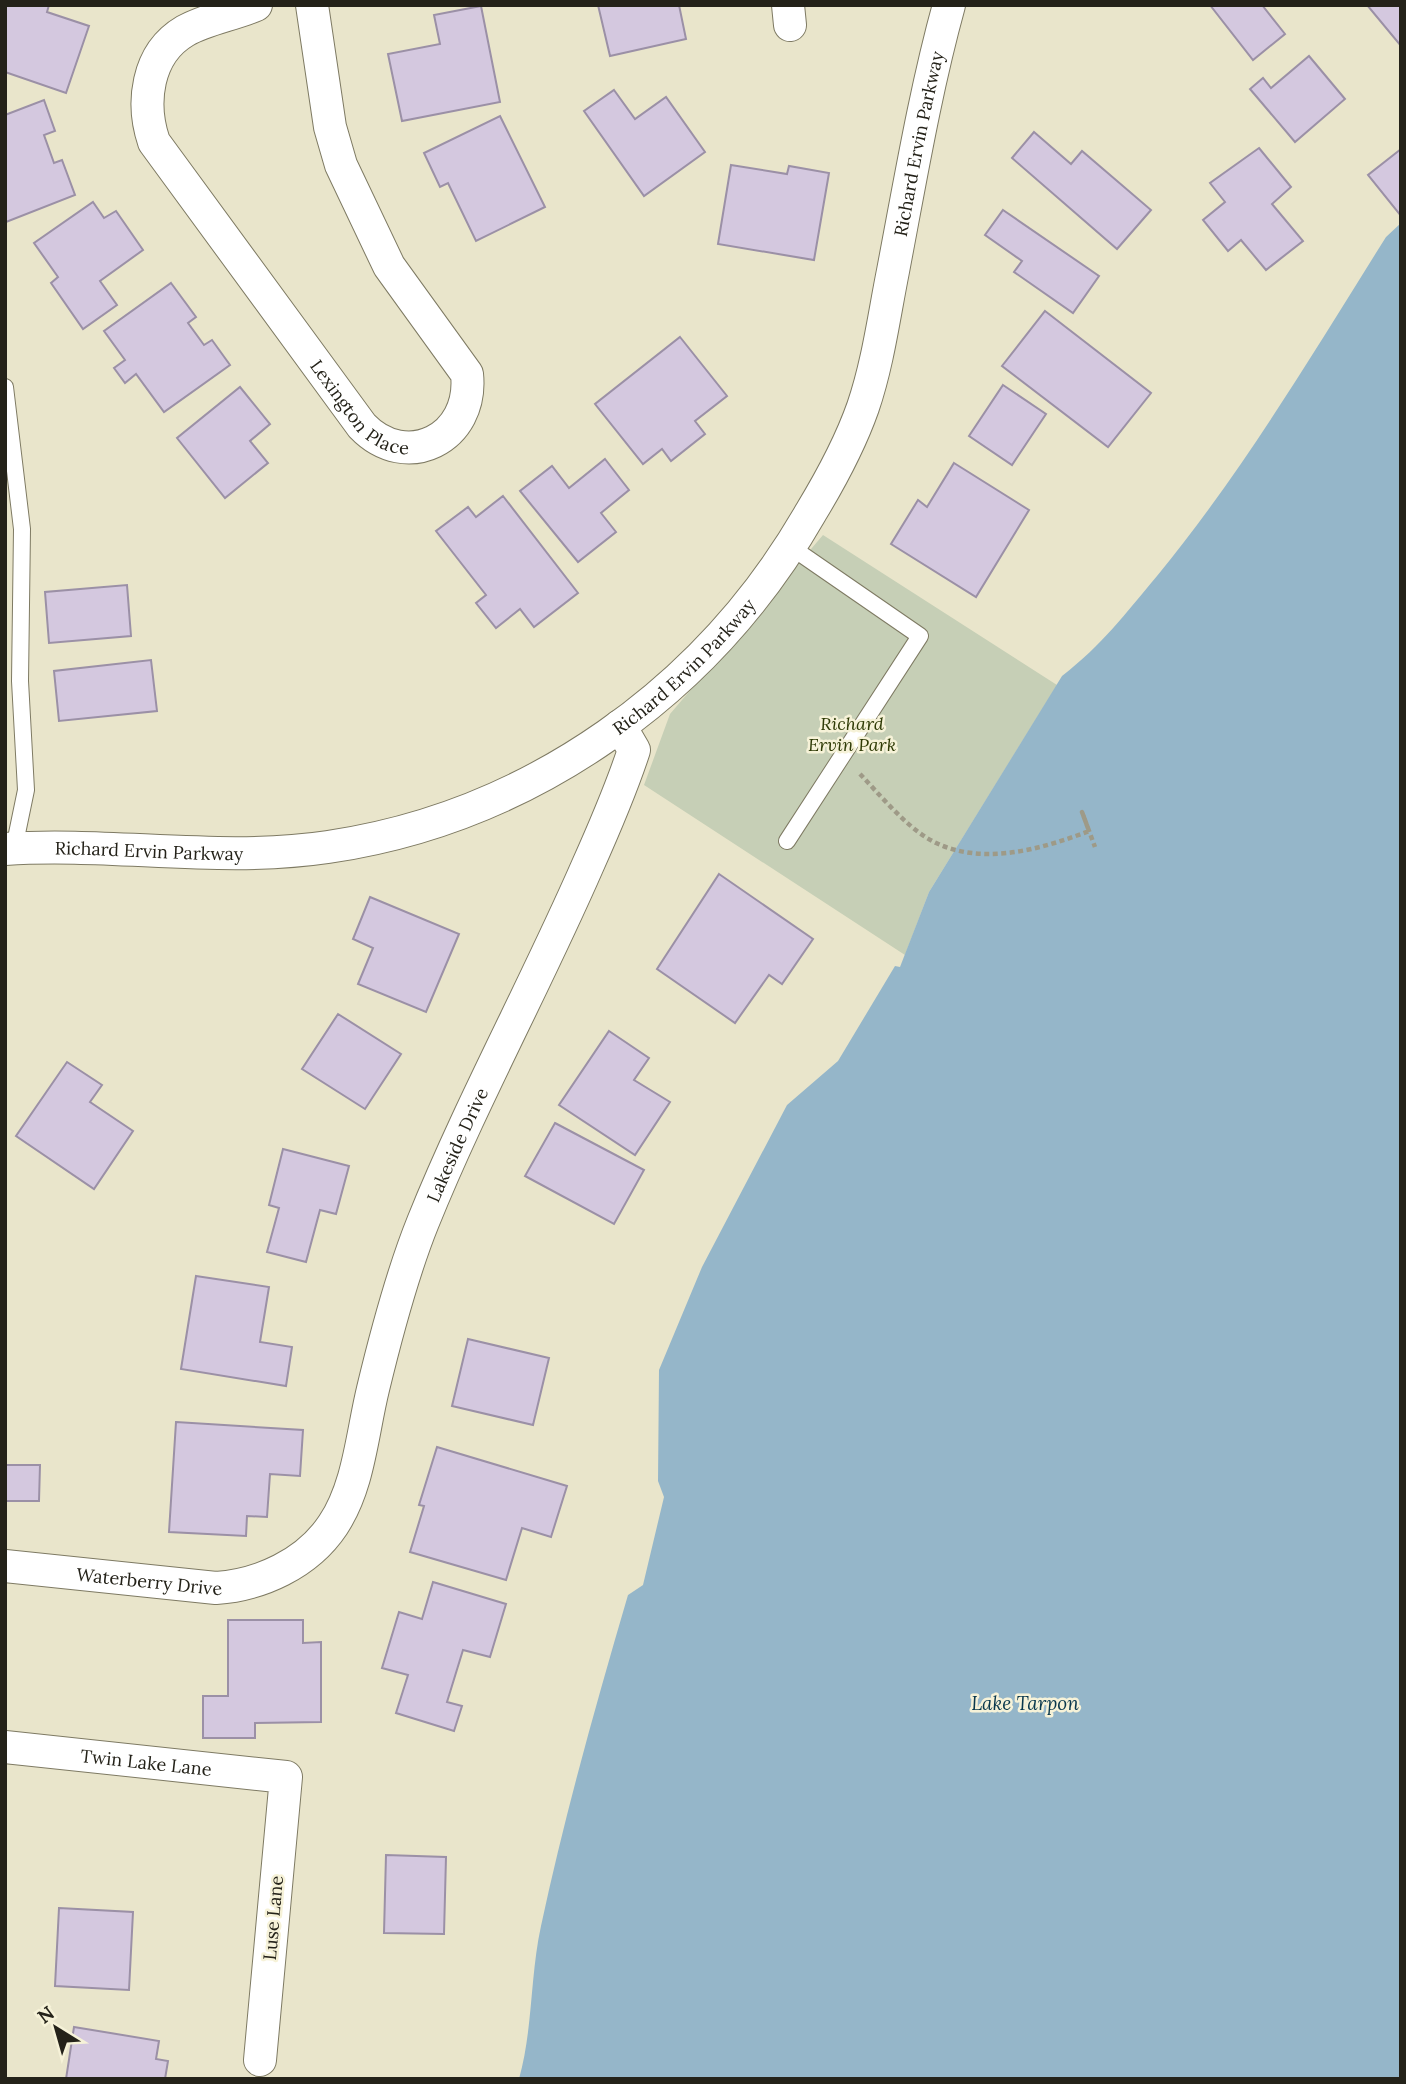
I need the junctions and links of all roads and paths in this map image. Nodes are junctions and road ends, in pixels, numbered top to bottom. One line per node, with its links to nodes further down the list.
1 (256, 5): 2 (street, Lexington Place)
2 (312, 5)
3 (949, 5): 5 (street, Richard Ervin Parkway)
4 (5, 387): 10 (lane)
5 (791, 547): 6 (street, Richard Ervin Parkway); 7 (lane)
6 (620, 726): 10 (street, Richard Ervin Parkway); 11 (street, Lakeside Drive)
7 (843, 755): 8 (lane); 9 (path)
8 (787, 841)
9 (1096, 847)
10 (10, 848)
11 (288, 1565): 12 (street, Waterberry Drive)
12 (5, 1566)
13 (5, 1748): 14 (street, Twin Lake Lane)
14 (286, 1777): 15 (street, Luse Lane)
15 (260, 2060)

